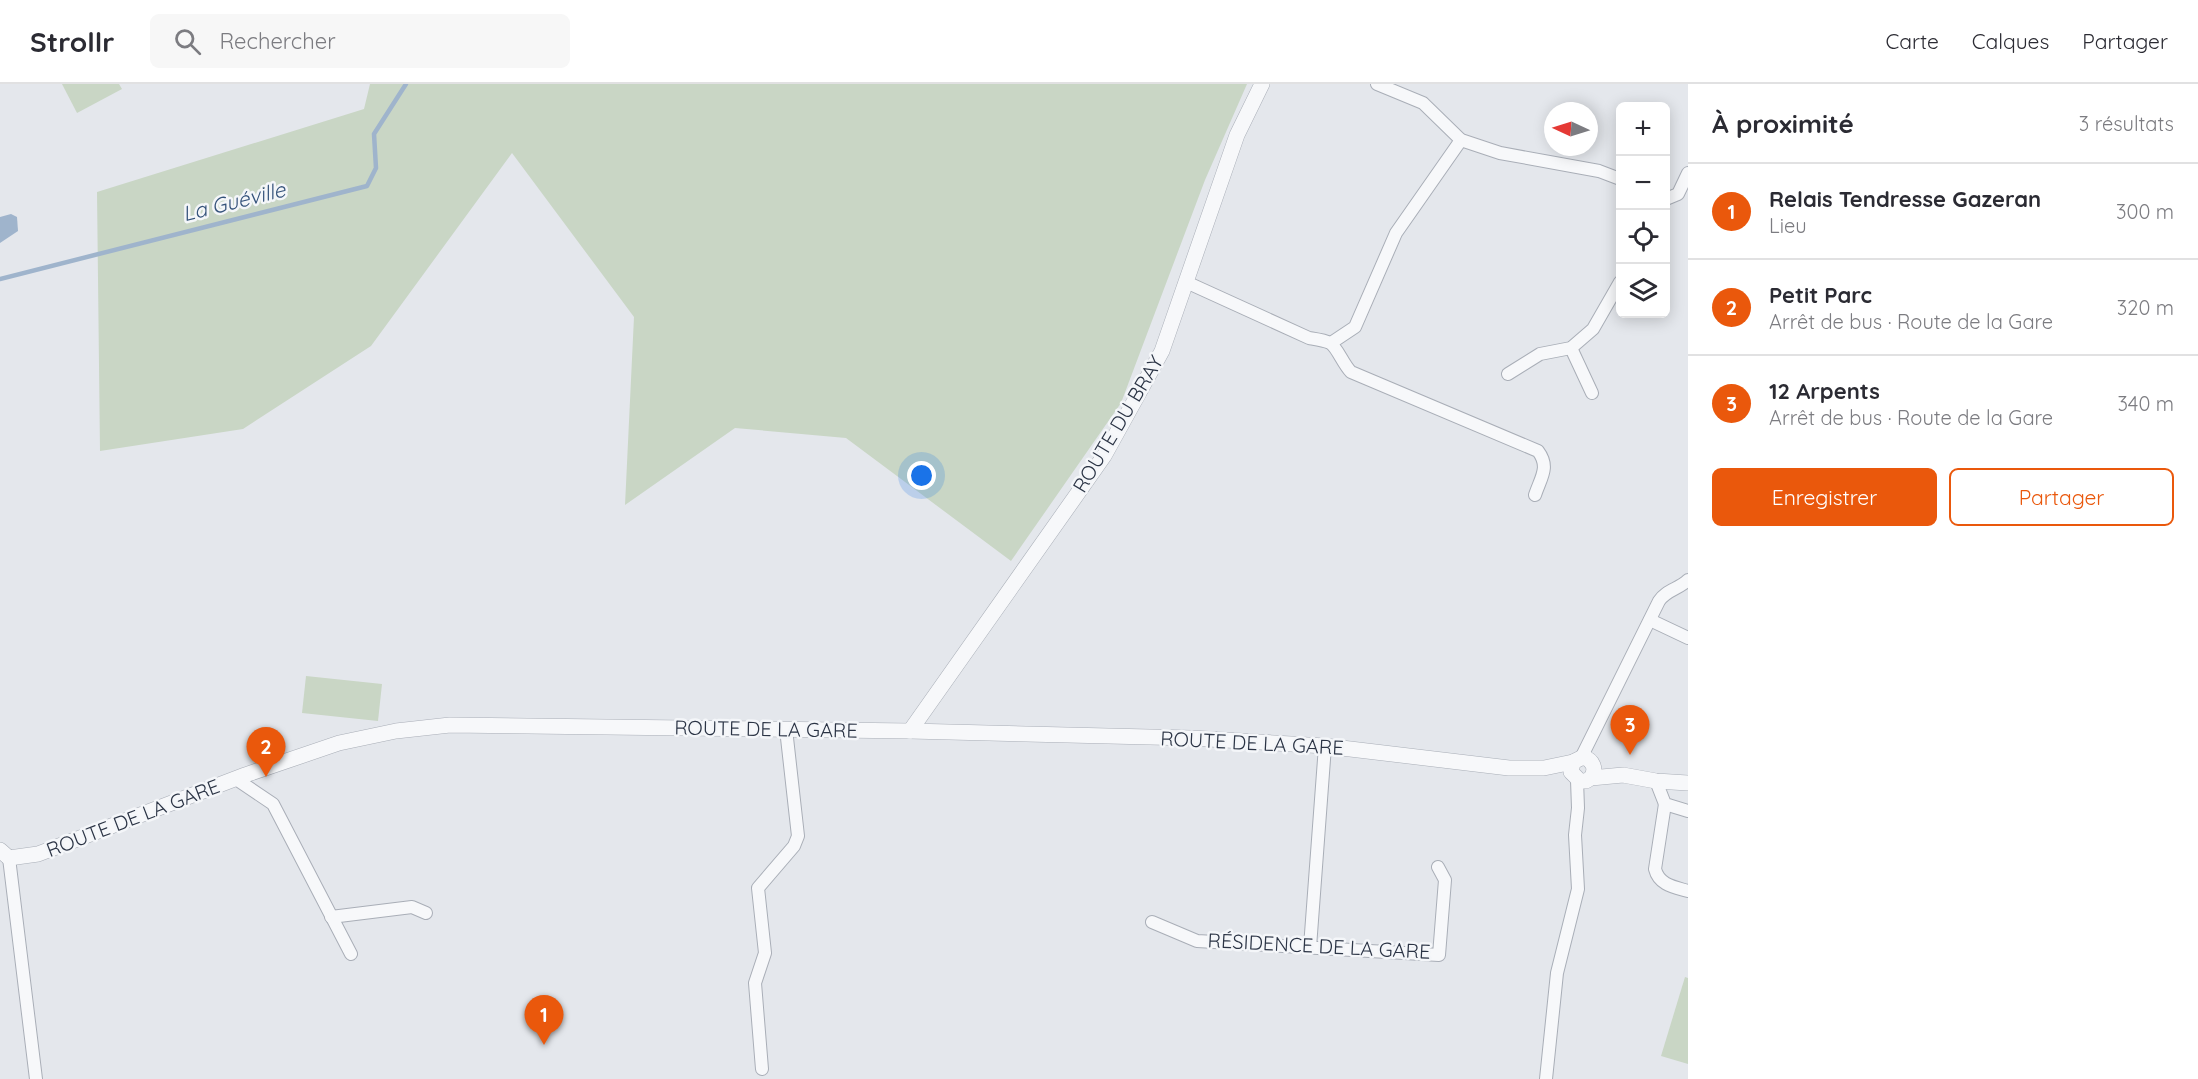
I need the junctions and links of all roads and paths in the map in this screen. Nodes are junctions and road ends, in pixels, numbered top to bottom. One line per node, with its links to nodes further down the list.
1 (1262, 84): 7 (street, ROUTE DU BRAY)
2 (1377, 84): 3 (street)
3 (1461, 141): 5 (street); 9 (street)
4 (1688, 173): 6 (street)
5 (1616, 177)
6 (1670, 197)
7 (1186, 282): 9 (street); 18 (street, ROUTE DU BRAY)
8 (1616, 289): 10 (street)
9 (1331, 343): 13 (street)
10 (1571, 348): 11 (street); 12 (street)
11 (1508, 374)
12 (1592, 393)
13 (1535, 495)
14 (1688, 580): 15 (street)
15 (1650, 620): 16 (street); 20 (street)
16 (1688, 638)
17 (786, 729): 18 (street, ROUTE DE LA GARE); 21 (street, ROUTE DE LA GARE); 34 (street)
18 (910, 731): 19 (street, ROUTE DE LA GARE)
19 (1325, 746): 20 (street, ROUTE DE LA GARE); 32 (street)
20 (1583, 769): 22 (street); 36 (street)
21 (236, 779): 26 (street, ROUTE DE LA GARE); 30 (street)
22 (1656, 782): 23 (street); 24 (street)
23 (1688, 783)
24 (1665, 804): 25 (street); 28 (street)
25 (1688, 811)
26 (4, 854): 35 (street)
27 (1438, 867): 32 (street, RÉSIDENCE DE LA GARE)
28 (1688, 891)
29 (426, 913): 30 (street)
30 (331, 917): 33 (street)
31 (1152, 922): 32 (street, RÉSIDENCE DE LA GARE)
32 (1310, 947)
33 (351, 954)
34 (762, 1069)
35 (36, 1079)
36 (1546, 1079)

